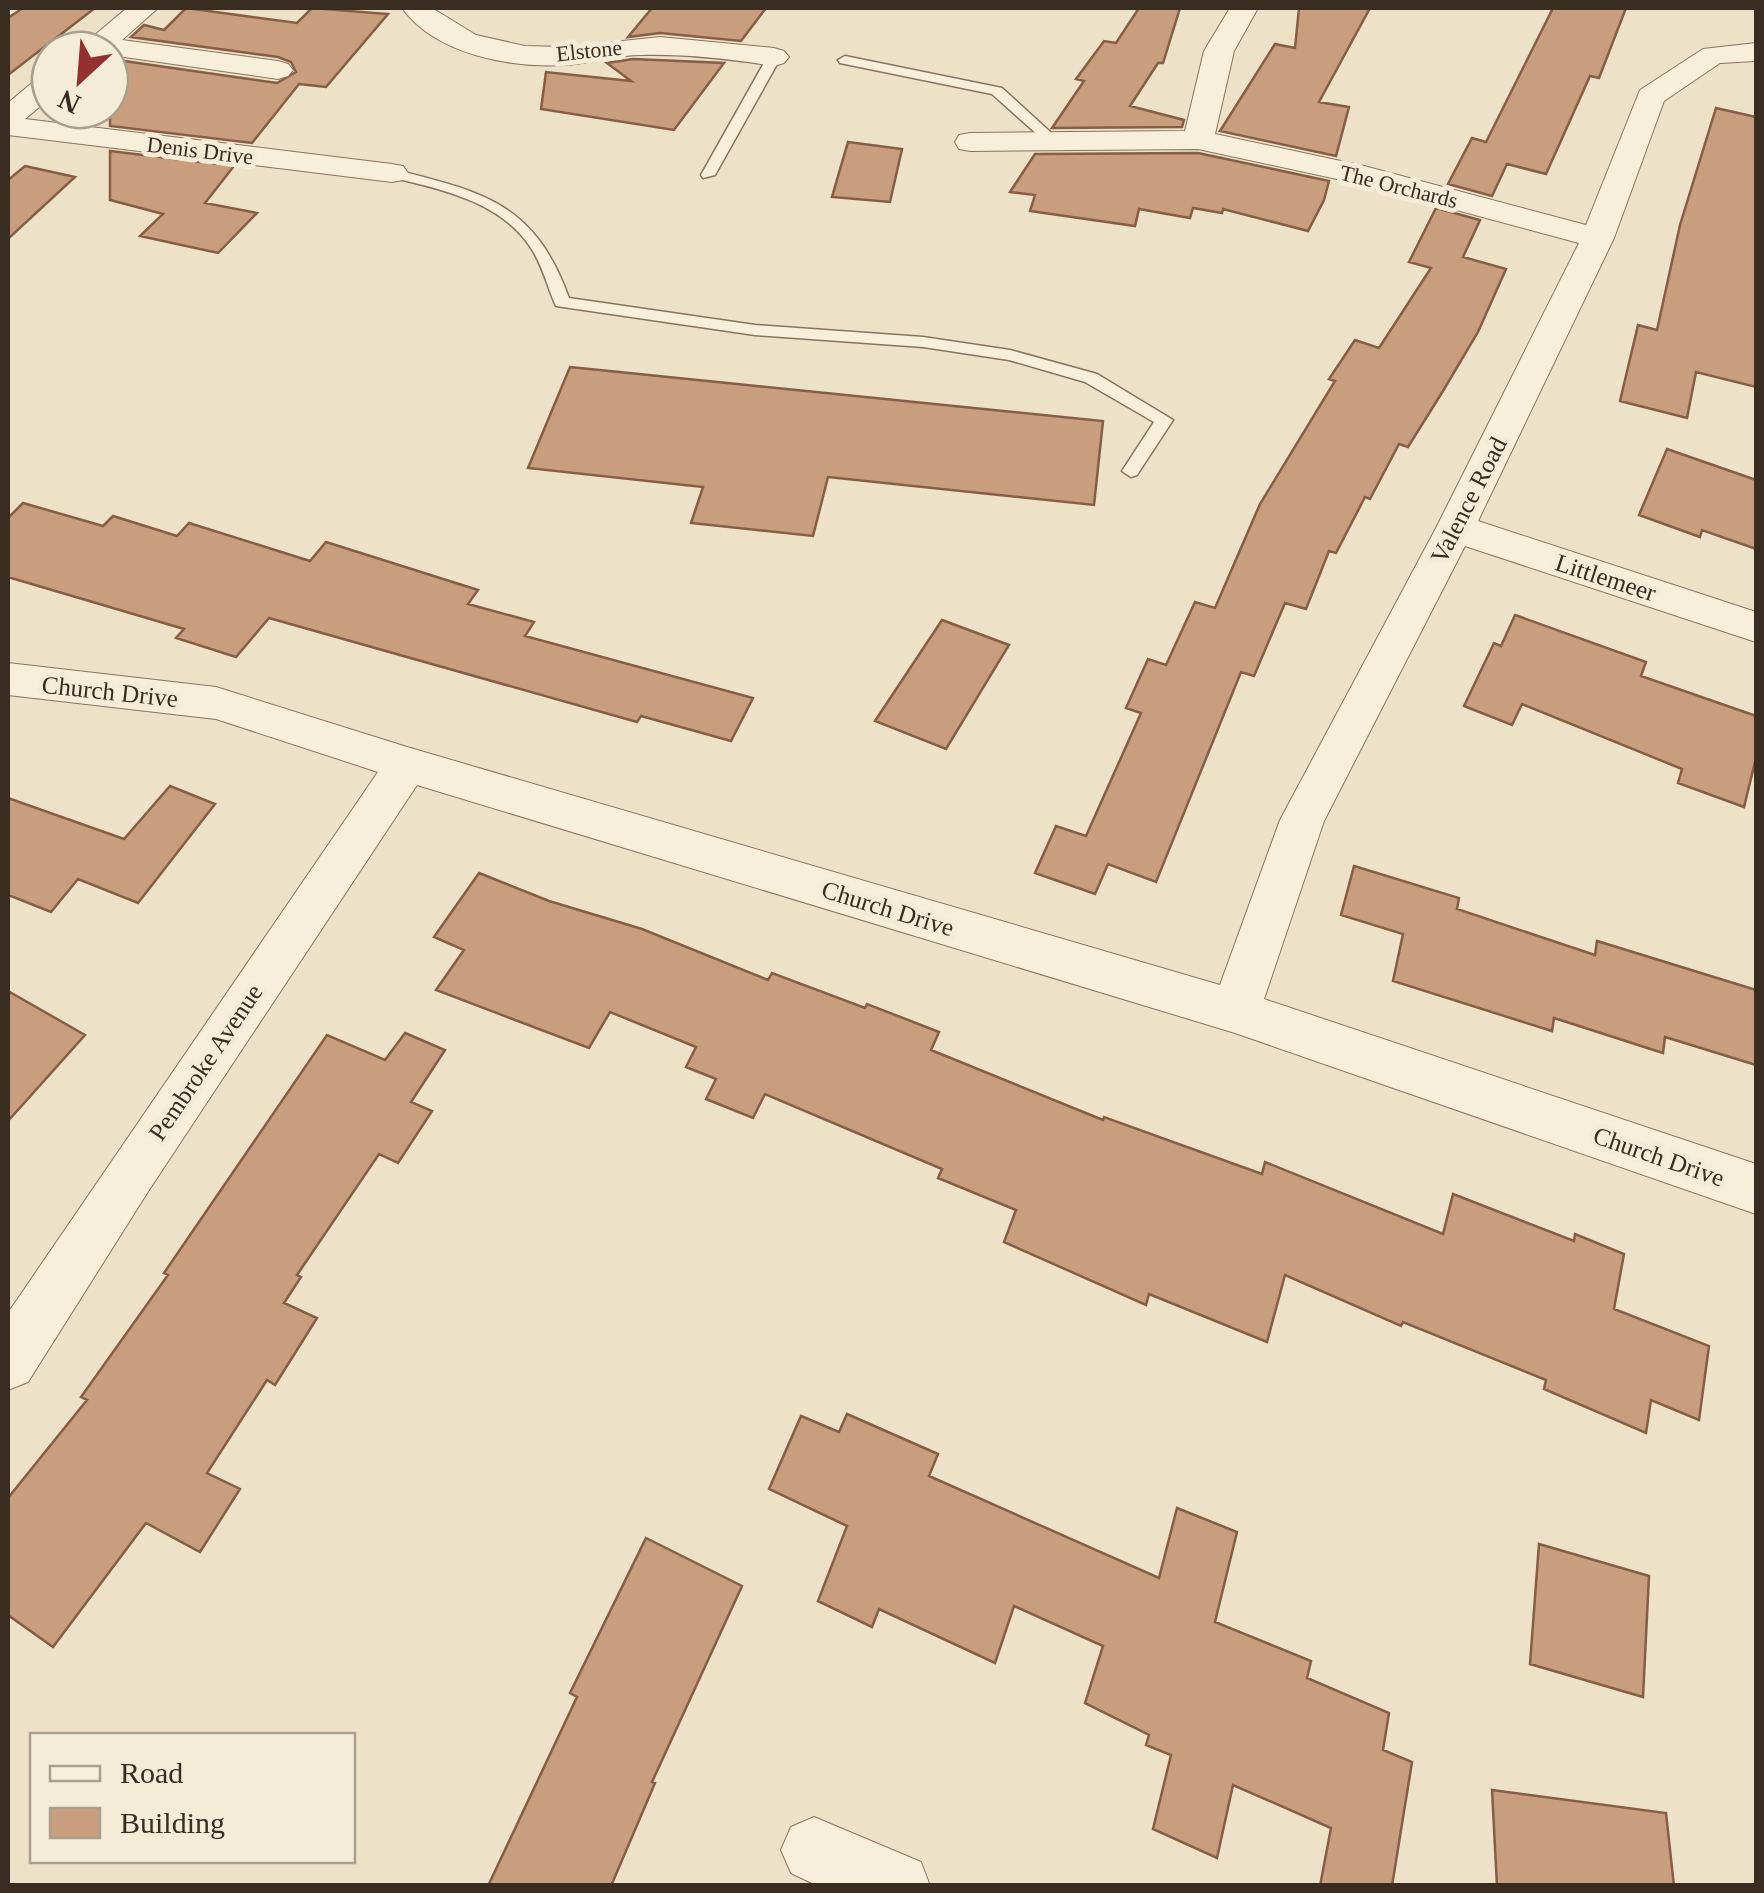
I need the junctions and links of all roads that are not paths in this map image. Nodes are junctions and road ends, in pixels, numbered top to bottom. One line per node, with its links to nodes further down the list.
1 (144, 8): 4 (street)
2 (416, 8): 7 (street, Elstone)
3 (1244, 8): 12 (street)
4 (117, 30)
5 (130, 52): 9 (street)
6 (1756, 52): 16 (street, Valence Road)
7 (774, 57): 15 (lane)
8 (846, 60): 11 (lane)
9 (278, 70)
10 (12, 112): 14 (street, Denis Drive)
11 (1052, 140): 12 (street, The Orchards); 13 (street, The Orchards)
12 (1198, 140): 16 (street, The Orchards)
13 (970, 142)
14 (392, 173): 17 (lane)
15 (708, 175)
16 (1598, 238): 18 (street, Valence Road)
17 (1132, 471)
18 (1455, 528): 19 (street, Littlemeer); 22 (street, Valence Road)
19 (1756, 627)
20 (8, 679): 21 (street, Church Drive)
21 (407, 764): 22 (street, Church Drive); 24 (street, Pembroke Avenue)
22 (1235, 1011): 23 (street, Church Drive)
23 (1756, 1189)
24 (8, 1362)
25 (814, 1850): 26 (street)
26 (897, 1886)

